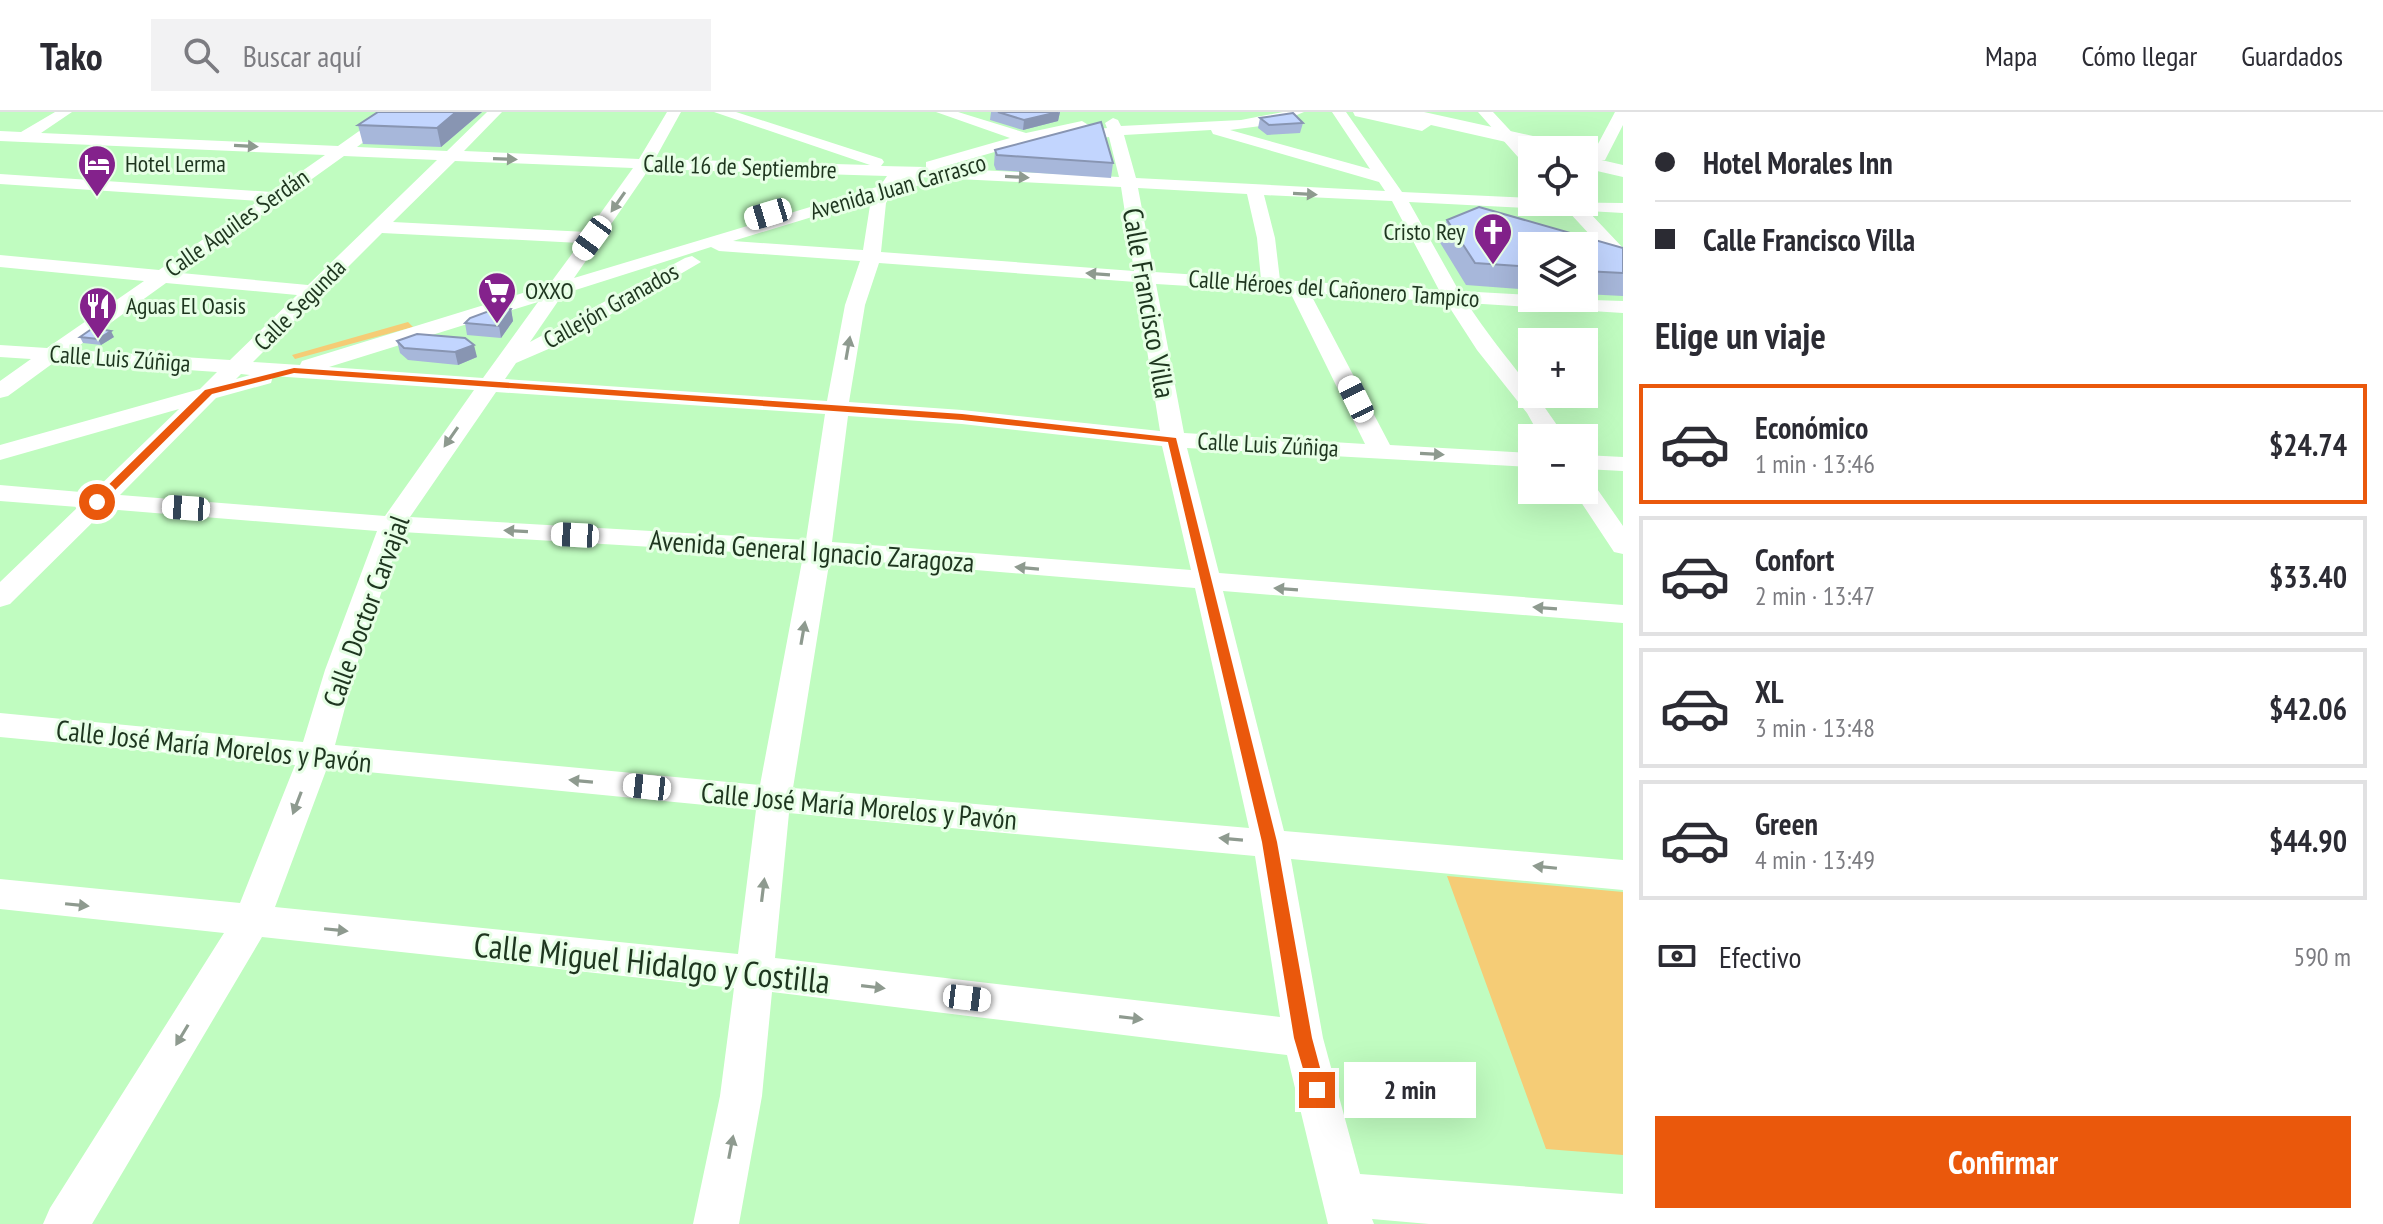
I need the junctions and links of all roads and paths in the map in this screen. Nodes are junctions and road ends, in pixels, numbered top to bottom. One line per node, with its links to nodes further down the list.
1 (65, 112): 22 (street)
2 (396, 112): 30 (street, Calle Aquiles Serdán)
3 (495, 112): 31 (street, Calle Segunda)
4 (674, 112): 35 (street, Calle Doctor Carvajal)
5 (721, 112): 16 (street)
6 (779, 112): 16 (street)
7 (943, 112): 23 (street)
8 (1142, 112): 17 (street)
9 (1264, 112): 17 (street, Avenida Juan Carrasco)
10 (1297, 112): 18 (street, Avenida Juan Carrasco)
11 (1339, 112): 38 (street)
12 (1362, 112): 26 (main road)
13 (1399, 112): 27 (main road)
14 (1485, 112): 24 (street)
15 (1622, 112): 20 (street)
16 (752, 121): 40 (street)
17 (1173, 121): 18 (street); 19 (street, Avenida Juan Carrasco)
18 (1203, 126): 19 (street, Avenida Juan Carrasco); 38 (street)
19 (1115, 128): 23 (street, Avenida Juan Carrasco); 25 (street, Avenida Juan Carrasco); 41 (street, Calle Francisco Villa)
20 (1618, 131): 28 (street)
21 (0, 136): 22 (street, Calle 16 de Septiembre)
22 (25, 137): 29 (street); 30 (street, Calle 16 de Septiembre, one-way to 30)
23 (1027, 138): 25 (street); 40 (street, Avenida Juan Carrasco)
24 (1518, 144)
25 (1046, 145): 37 (street, Avenida Juan Carrasco)
26 (1518, 145)
27 (1518, 145)
28 (1598, 150)
29 (0, 151)
30 (341, 152): 31 (street, Calle 16 de Septiembre); 43 (street, Calle Aquiles Serdán)
31 (452, 156): 35 (street, Calle 16 de Septiembre, one-way to 35); 49 (street, Calle Segunda)
32 (1598, 159): 34 (main road)
33 (1598, 161): 36 (main road)
34 (1623, 162)
35 (644, 164): 40 (street, Calle 16 de Septiembre); 50 (street, Calle Doctor Carvajal, one-way to 50)
36 (1623, 171)
37 (946, 174): 40 (street, Avenida Juan Carrasco); 41 (street, one-way to 41)
38 (1384, 178): 44 (street)
39 (0, 179): 43 (street)
40 (892, 180): 51 (street, Avenida Juan Carrasco); 52 (street)
41 (1129, 184): 42 (street); 56 (street, Calle Francisco Villa)
42 (1255, 192): 44 (street, one-way to 44); 58 (street)
43 (272, 197): 55 (street, Calle Aquiles Serdán)
44 (1399, 199): 45 (street); 61 (street)
45 (1518, 203)
46 (1598, 207): 47 (street)
47 (1623, 208)
48 (1582, 216): 53 (street)
49 (378, 227): 50 (street); 60 (street, Calle Segunda)
50 (592, 238): 57 (street, Calle Doctor Carvajal)
51 (703, 240): 52 (street, Calle Héroes del Cañonero Tampico); 57 (street, Avenida Juan Carrasco); 66 (street, Callejón Granados)
52 (871, 258): 56 (street, Calle Héroes del Cañonero Tampico, one-way to 52); 72 (street, one-way to 52)
53 (1623, 259)
54 (0, 261): 55 (street)
55 (160, 277): 60 (street); 65 (street, Calle Aquiles Serdán)
56 (1143, 277): 58 (street, Calle Héroes del Cañonero Tampico); 76 (street, Calle Francisco Villa)
57 (559, 284): 63 (street, Avenida Juan Carrasco); 66 (street, Calle Doctor Carvajal)
58 (1271, 284): 59 (street, Calle Héroes del Cañonero Tampico)
59 (1296, 285): 61 (street, Calle Héroes del Cañonero Tampico); 77 (street)
60 (312, 291): 67 (street, Calle Segunda)
61 (1452, 296): 62 (street, Calle Héroes del Cañonero Tampico); 73 (street)
62 (1623, 307)
63 (422, 324): 67 (street, Avenida Juan Carrasco); 68 (street, Avenida Juan Carrasco)
64 (0, 351): 65 (street, Calle Luis Zúñiga)
65 (51, 354): 67 (street, Calle Luis Zúñiga); 70 (street, Calle Aquiles Serdán)
66 (506, 359): 69 (street, Calle Doctor Carvajal)
67 (237, 367): 68 (street, Calle Luis Zúñiga); 71 (street, Calle Segunda); 74 (street, Avenida Juan Carrasco)
68 (294, 371): 69 (street, Calle Luis Zúñiga); 71 (street, Avenida Juan Carrasco)
69 (487, 385): 72 (street, Calle Luis Zúñiga); 85 (street, Calle Doctor Carvajal, one-way to 85)
70 (0, 391)
71 (209, 392): 74 (street, Avenida Juan Carrasco); 83 (street, Calle Segunda)
72 (837, 409): 76 (street, Calle Luis Zúñiga); 87 (street)
73 (1545, 424)
74 (42, 432): 75 (street, Avenida Juan Carrasco); 78 (street, Avenida Juan Carrasco)
75 (0, 434)
76 (1173, 440): 77 (street, Calle Luis Zúñiga); 88 (street, Calle Francisco Villa)
77 (1381, 451): 79 (street, Calle Luis Zúñiga, one-way to 79)
78 (0, 453)
79 (1518, 459)
80 (1598, 463): 81 (street)
81 (1623, 464)
82 (0, 493): 83 (street, Avenida General Ignacio Zaragoza)
83 (97, 502): 85 (street, Avenida General Ignacio Zaragoza); 89 (street, Calle Segunda)
84 (1595, 504): 86 (street)
85 (392, 524): 87 (street, Avenida General Ignacio Zaragoza, one-way to 85); 92 (street, Calle Doctor Carvajal)
86 (1623, 546)
87 (818, 549): 88 (street, Avenida General Ignacio Zaragoza, one-way to 87); 93 (street, one-way to 87)
88 (1208, 583): 90 (street, Avenida General Ignacio Zaragoza, one-way to 88); 94 (street, Calle Francisco Villa)
89 (0, 598)
90 (1623, 614)
91 (0, 725): 92 (street, Calle José María Morelos y Pavón)
92 (315, 757): 93 (street, Calle José María Morelos y Pavón, one-way to 92); 97 (street, Calle Doctor Carvajal, one-way to 97)
93 (774, 799): 94 (street, Calle José María Morelos y Pavón, one-way to 93); 98 (street, one-way to 93)
94 (1270, 842): 95 (street, Calle José María Morelos y Pavón, one-way to 94); 99 (street, Calle Francisco Villa)
95 (1623, 875)
96 (0, 894): 97 (street, Calle Miguel Hidalgo y Costilla, one-way to 97)
97 (251, 922): 98 (street, Calle Miguel Hidalgo y Costilla, one-way to 98); 102 (street, Calle Doctor Carvajal, one-way to 102)
98 (754, 973): 99 (street, Calle Miguel Hidalgo y Costilla, one-way to 99); 103 (street, one-way to 98)
99 (1303, 1038): 100 (street, Calle Francisco Villa)
100 (1348, 1209): 101 (street)
101 (1623, 1217)
102 (66, 1224)
103 (716, 1224)

